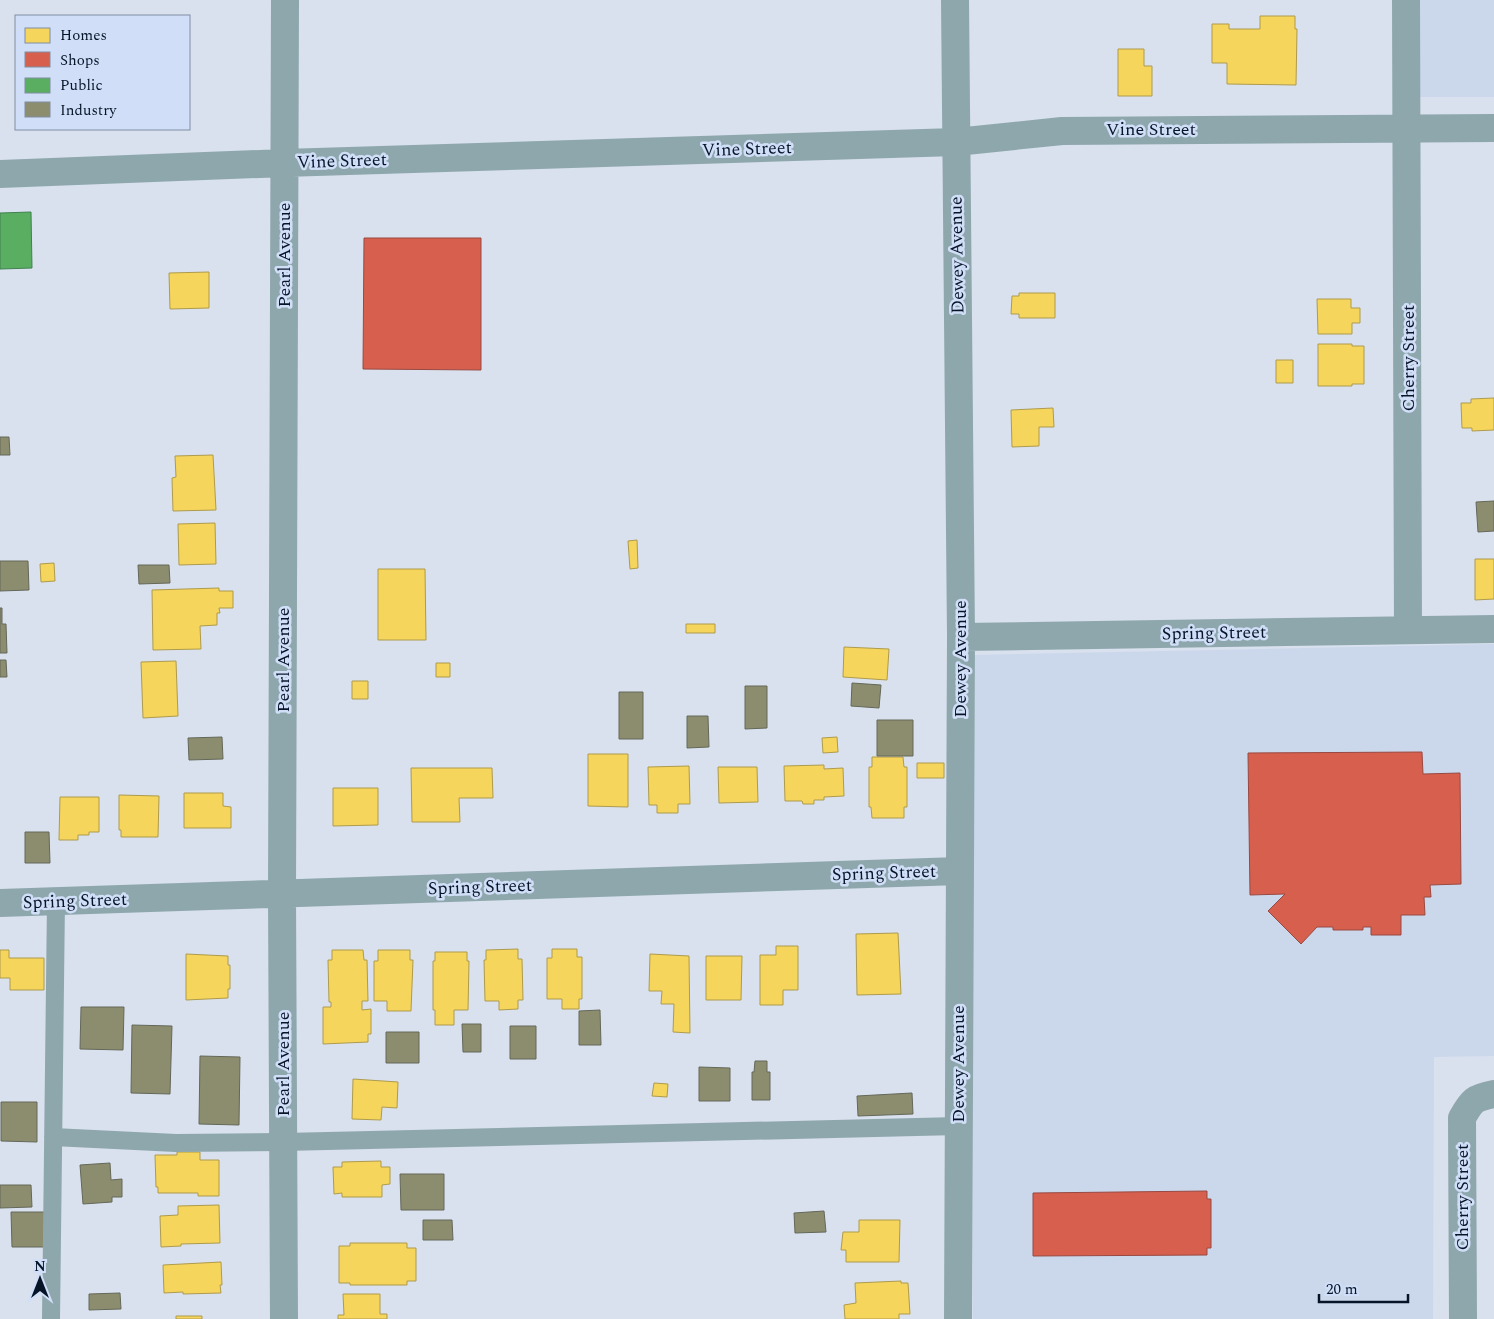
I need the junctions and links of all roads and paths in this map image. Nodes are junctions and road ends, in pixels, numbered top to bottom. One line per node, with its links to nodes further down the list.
1 (285, 0): 7 (street, Pearl Avenue)
2 (955, 0): 6 (street, Dewey Avenue)
3 (1406, 0): 4 (street, Cherry Street)
4 (1408, 128): 5 (street, Vine Street); 6 (street, Vine Street); 10 (street, Cherry Street)
5 (1494, 128)
6 (956, 142): 7 (street, Vine Street); 11 (street, Dewey Avenue)
7 (284, 163): 8 (street, Vine Street); 13 (street, Pearl Avenue)
8 (0, 174)
9 (1494, 628): 10 (street)
10 (1408, 630): 11 (street, Spring Street)
11 (961, 637): 12 (street, Dewey Avenue)
12 (959, 870): 13 (street, Spring Street); 17 (street, Dewey Avenue)
13 (282, 894): 14 (street, Spring Street); 19 (street, Pearl Avenue)
14 (56, 901): 15 (street, Spring Street); 18 (lane)
15 (0, 903)
16 (1494, 1094): 23 (street, Cherry Street)
17 (958, 1126): 19 (lane); 22 (street, Dewey Avenue)
18 (53, 1137): 19 (lane); 20 (lane)
19 (284, 1142): 21 (street, Pearl Avenue)
20 (52, 1319)
21 (284, 1319)
22 (958, 1319)
23 (1463, 1319)

